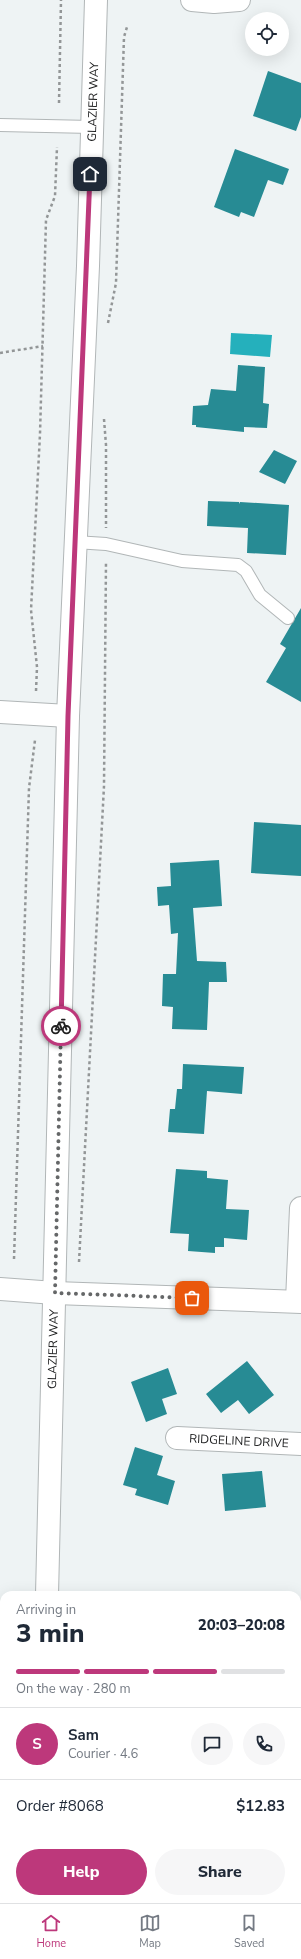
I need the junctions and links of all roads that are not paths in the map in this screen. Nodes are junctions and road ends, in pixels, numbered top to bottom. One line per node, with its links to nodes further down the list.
1 (96, 0): 5 (street, GLAZIER WAY)
2 (192, 0): 3 (street)
3 (240, 0)
4 (0, 125): 5 (lane)
5 (92, 128): 6 (street, GLAZIER WAY)
6 (75, 542): 7 (lane); 9 (street, GLAZIER WAY)
7 (288, 618)
8 (0, 712): 9 (street)
9 (68, 716): 12 (street, GLAZIER WAY)
10 (301, 1208): 13 (street)
11 (0, 1289): 12 (street)
12 (55, 1293): 13 (street); 16 (street, GLAZIER WAY)
13 (299, 1302)
14 (177, 1438): 15 (street, RIDGELINE DRIVE)
15 (301, 1444)
16 (47, 1591)

